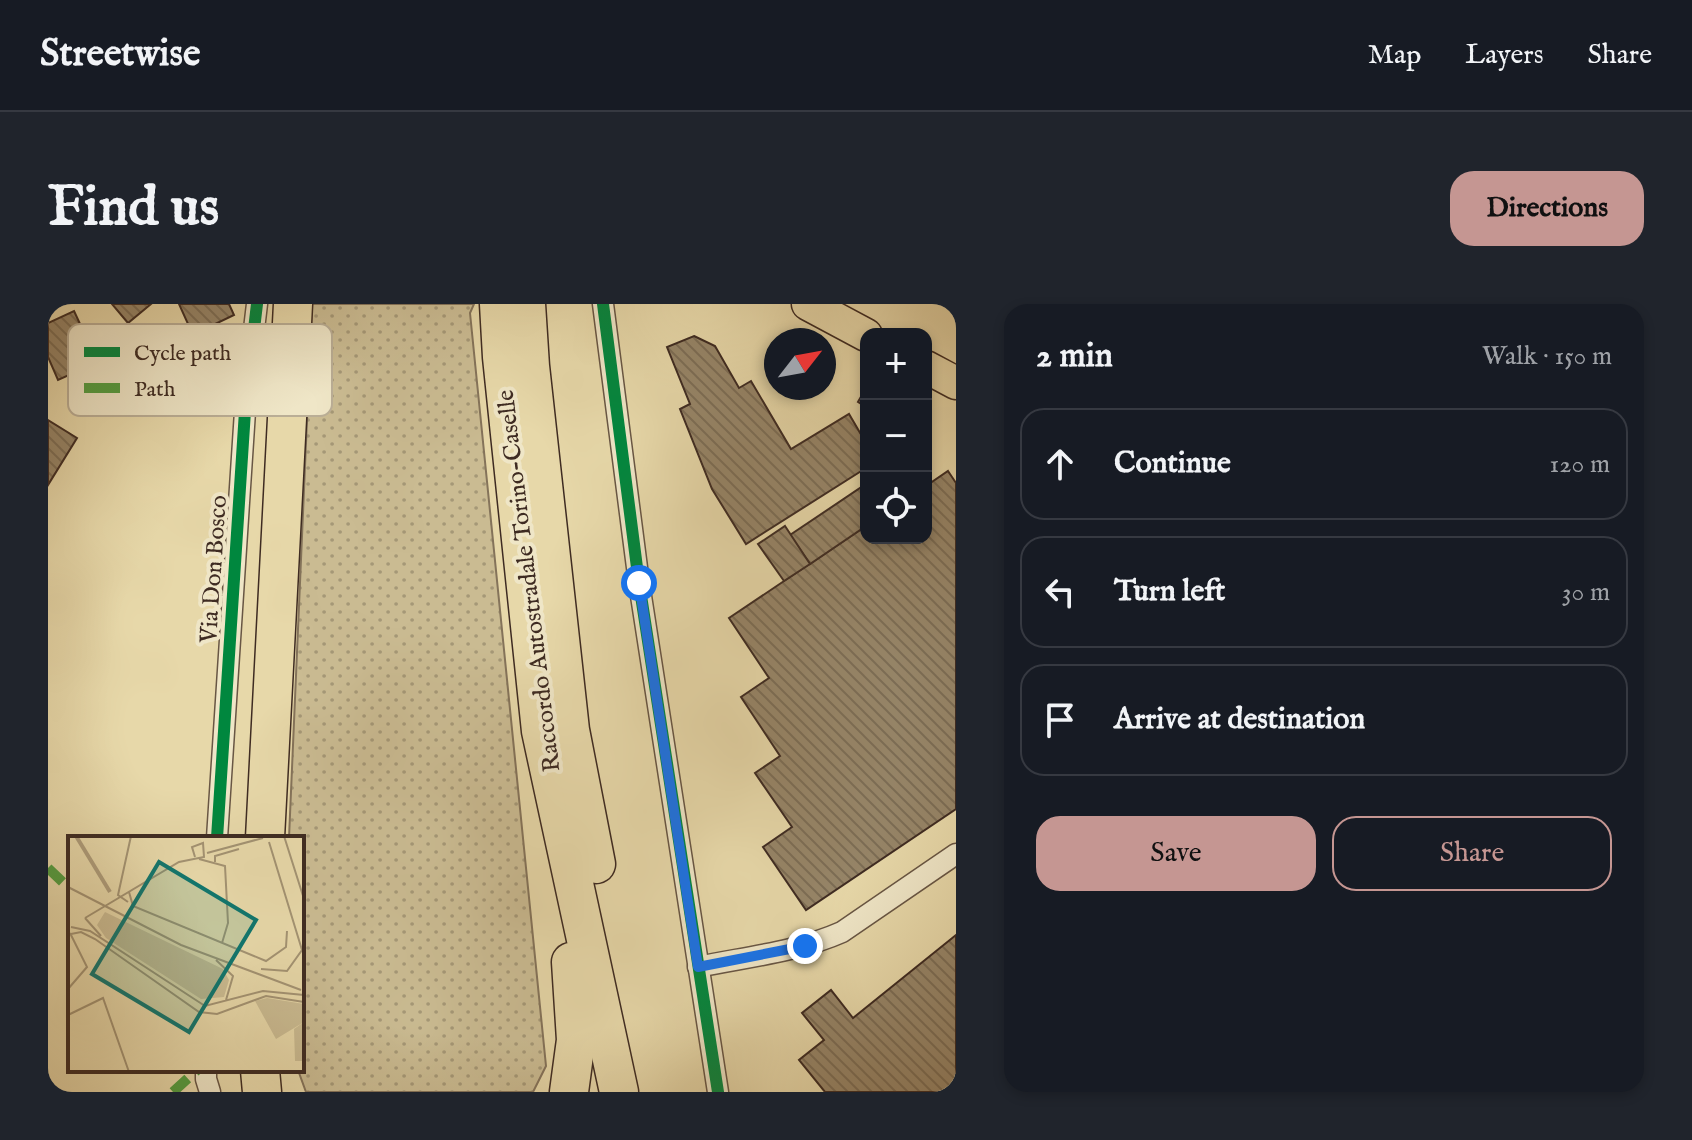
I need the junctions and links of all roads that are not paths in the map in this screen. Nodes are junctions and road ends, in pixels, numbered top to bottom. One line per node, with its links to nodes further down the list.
1 (257, 304): 7 (street, Via Don Bosco)
2 (293, 304): 8 (highway)
3 (499, 304): 10 (highway, Raccordo Autostradale Torino-Caselle)
4 (526, 304): 10 (highway, Raccordo Autostradale Torino-Caselle)
5 (603, 304): 19 (street)
6 (808, 304): 9 (main road)
7 (255, 324)
8 (292, 324)
9 (860, 332)
10 (516, 362): 15 (highway, Raccordo Autostradale Torino-Caselle); 26 (highway, Raccordo Autostradale Torino-Caselle)
11 (932, 370): 12 (main road)
12 (956, 383)
13 (245, 416): 16 (street, Via Don Bosco)
14 (287, 416): 17 (highway)
15 (561, 823): 24 (highway); 25 (highway, Raccordo Autostradale Torino-Caselle)
16 (217, 836)
17 (265, 836)
18 (956, 854): 19 (street)
19 (698, 967): 27 (street)
20 (206, 1072): 22 (street)
21 (260, 1072): 23 (highway)
22 (210, 1092)
23 (262, 1092)
24 (569, 1092)
25 (619, 1092)
26 (639, 1092)
27 (718, 1092)

